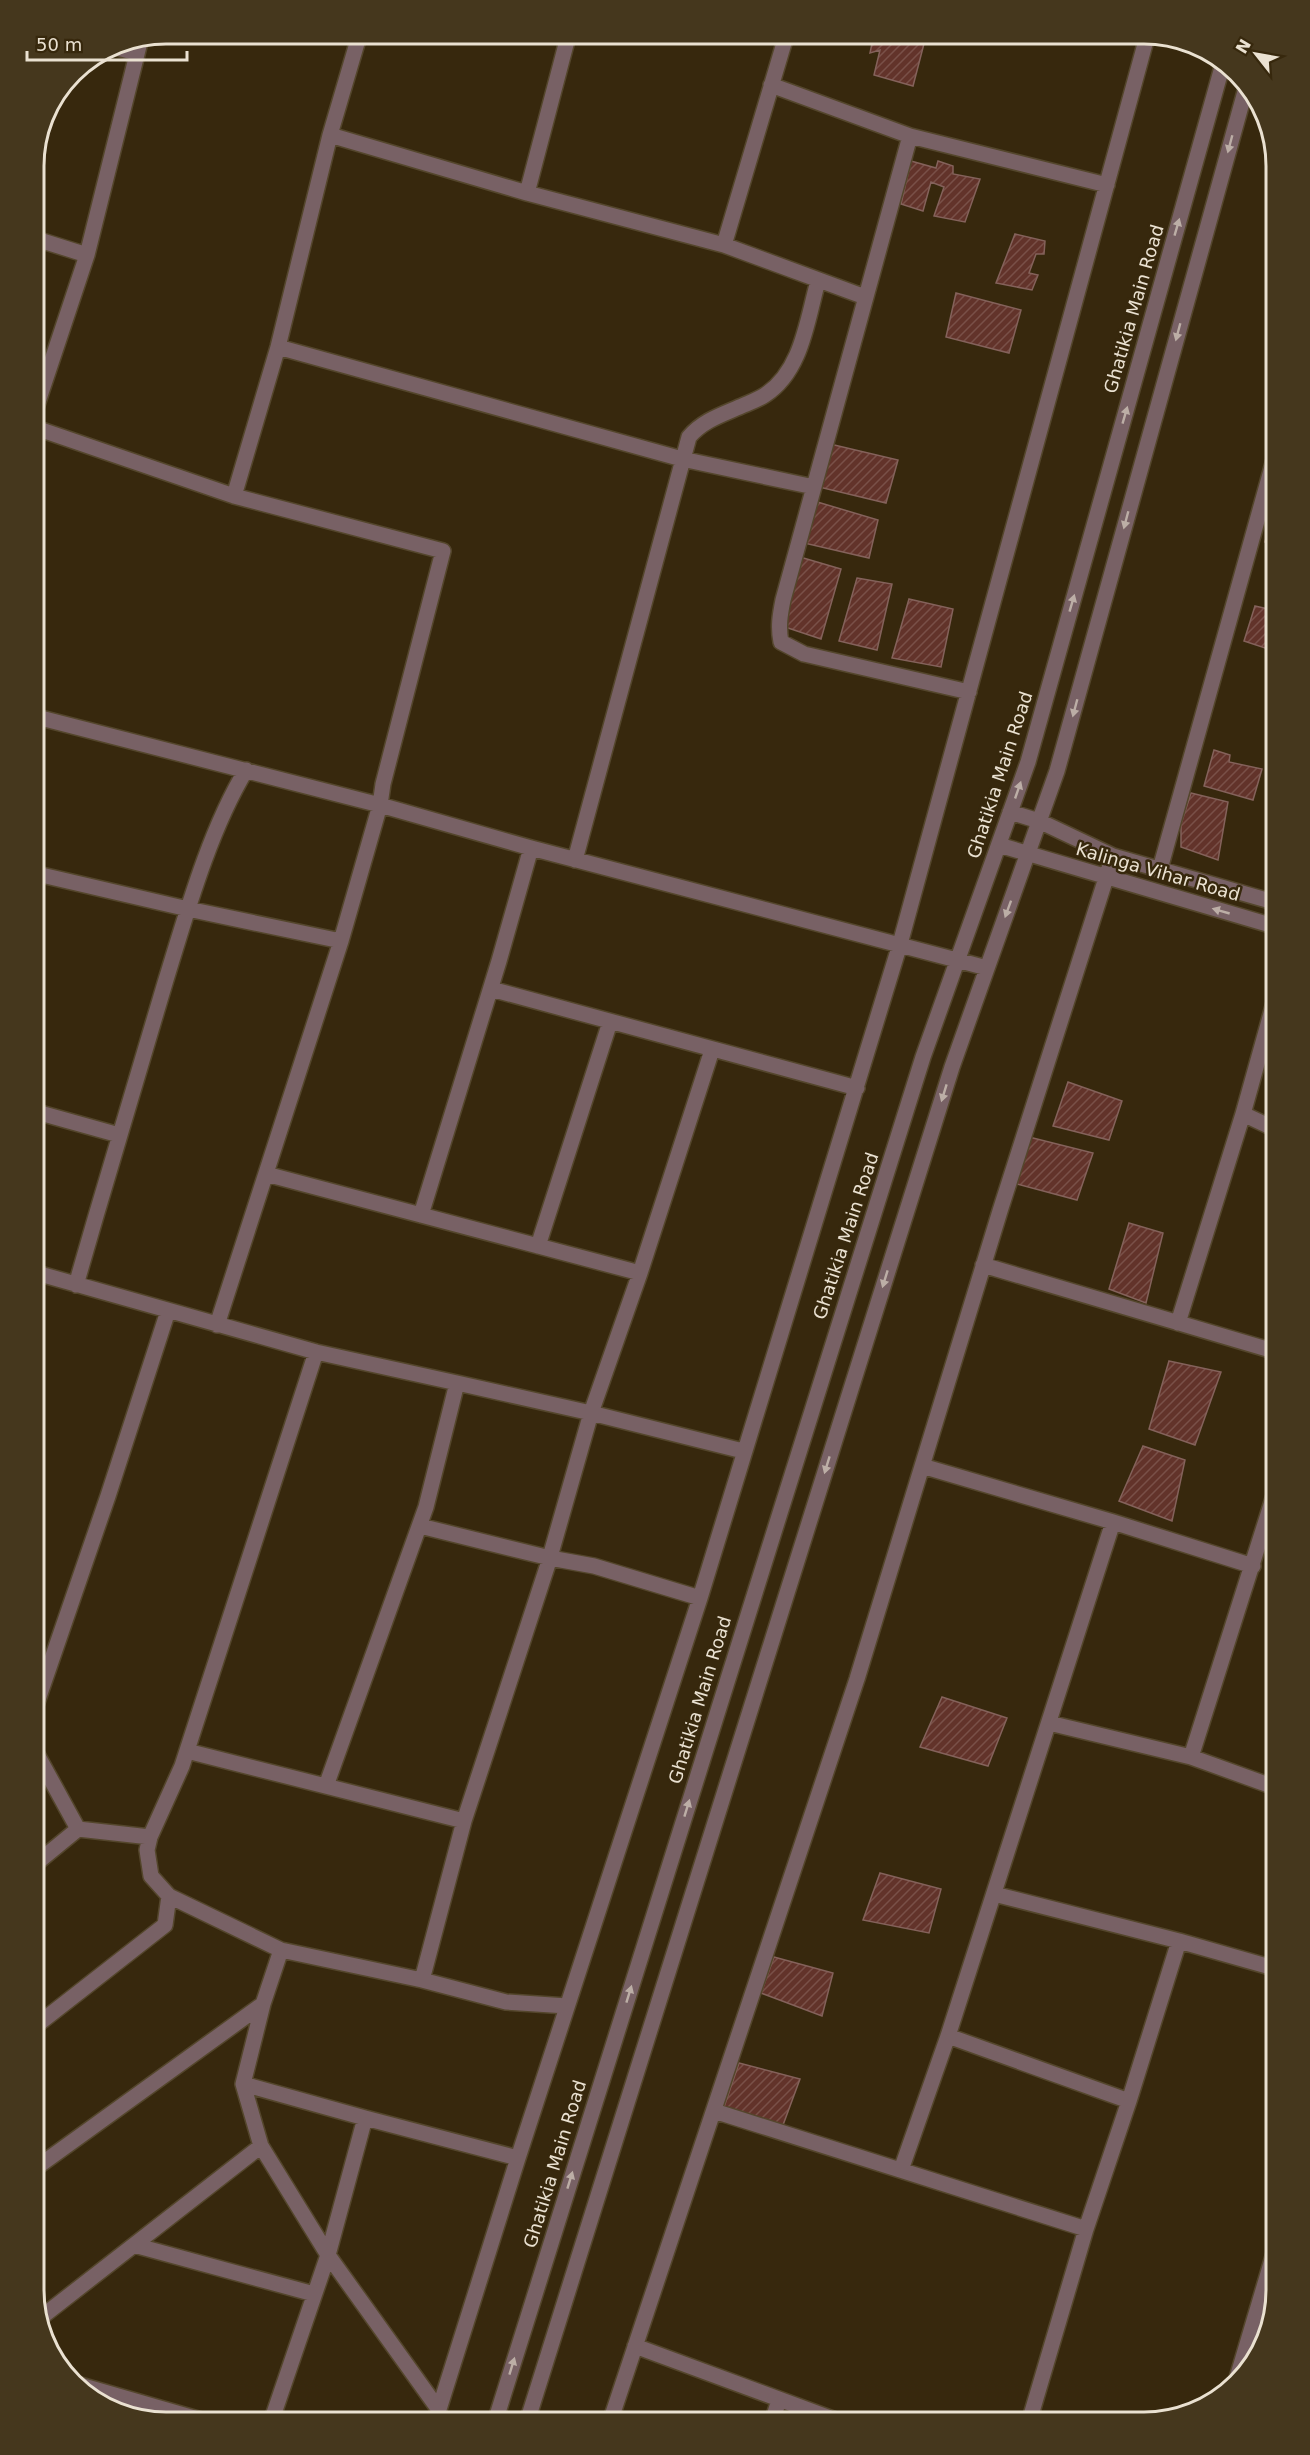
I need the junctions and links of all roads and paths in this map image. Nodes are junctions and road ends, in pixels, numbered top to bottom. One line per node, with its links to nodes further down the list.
1 (357, 44): 11 (street)
2 (566, 44): 14 (street)
3 (784, 44): 9 (street)
4 (1145, 44): 13 (street)
5 (138, 47): 7 (street)
6 (126, 50): 7 (street)
7 (136, 53): 17 (street)
8 (1221, 71): 31 (street, Ghatikia Main Road, one-way to 8)
9 (771, 85): 12 (street); 16 (street)
10 (1244, 96): 32 (street, one-way to 32)
11 (330, 135): 14 (street); 20 (street)
12 (910, 136): 13 (street); 19 (street)
13 (1107, 185): 27 (street)
14 (527, 193): 16 (street)
15 (44, 241): 17 (street)
16 (724, 245): 18 (street)
17 (87, 255): 21 (street)
18 (819, 281): 19 (street); 23 (street)
19 (865, 297): 24 (street)
20 (278, 348): 23 (street); 26 (street)
21 (44, 384)
22 (44, 431): 26 (street)
23 (682, 459): 24 (street); 37 (street)
24 (814, 487): 27 (street)
25 (1266, 488): 38 (street)
26 (234, 496): 30 (street)
27 (969, 692): 45 (street)
28 (44, 719): 29 (street)
29 (246, 770): 30 (street); 42 (street)
30 (380, 805): 34 (street); 44 (street)
31 (1010, 812): 32 (street, Kalinga Vihar Road); 33 (street, Ghatikia Main Road)
32 (1040, 821): 35 (street); 36 (street, Kalinga Vihar Road)
33 (999, 845): 35 (street, Kalinga Vihar Road); 46 (street, Ghatikia Main Road)
34 (531, 848): 37 (street); 48 (street)
35 (1028, 854): 40 (street, Kalinga Vihar Road); 47 (street, one-way to 47)
36 (1113, 855): 38 (street, Kalinga Vihar Road); 40 (street)
37 (576, 860): 45 (street)
38 (1160, 869): 41 (street, Kalinga Vihar Road)
39 (44, 876): 42 (street)
40 (1106, 878): 43 (street, Kalinga Vihar Road, one-way to 40); 60 (street)
41 (1266, 900)
42 (188, 909): 44 (street); 56 (street)
43 (1266, 924)
44 (341, 941): 57 (street)
45 (900, 944): 46 (street); 52 (street)
46 (957, 960): 47 (street); 123 (street, Ghatikia Main Road, one-way to 46)
47 (987, 968): 124 (street, one-way to 124)
48 (491, 989): 49 (street); 58 (street)
49 (610, 1022): 51 (street); 59 (street)
50 (1266, 1031): 54 (street)
51 (712, 1050): 52 (street); 61 (street)
52 (857, 1088): 71 (street)
53 (44, 1114): 56 (street)
54 (1243, 1114): 55 (street); 65 (street)
55 (1266, 1125)
56 (119, 1135): 63 (street)
57 (266, 1174): 58 (street); 66 (street)
58 (421, 1215): 59 (street)
59 (538, 1246): 61 (street)
60 (983, 1265): 65 (street); 72 (street)
61 (640, 1273): 70 (street)
62 (44, 1275): 63 (street)
63 (76, 1285): 64 (street)
64 (168, 1311): 66 (street); 79 (street)
65 (1178, 1323): 67 (street)
66 (217, 1325): 68 (street)
67 (1266, 1349)
68 (316, 1352): 69 (street); 81 (street)
69 (457, 1383): 70 (street); 75 (street)
70 (591, 1413): 71 (street); 76 (street)
71 (743, 1451): 78 (street)
72 (922, 1466): 73 (street); 102 (street)
73 (1113, 1522): 77 (street); 80 (street)
74 (1266, 1523): 77 (street)
75 (420, 1526): 76 (street); 85 (street)
76 (550, 1558): 78 (street); 86 (street)
77 (1253, 1566): 82 (street)
78 (700, 1598): 97 (street)
79 (44, 1682)
80 (1049, 1723): 82 (street); 90 (street)
81 (187, 1751): 85 (street); 88 (street)
82 (1191, 1757): 84 (street)
83 (44, 1766): 87 (street)
84 (1266, 1784)
85 (326, 1786): 86 (street)
86 (464, 1821): 95 (street)
87 (78, 1829): 88 (street); 89 (street)
88 (150, 1837): 91 (street)
89 (44, 1857)
90 (994, 1894): 92 (street); 99 (street)
91 (169, 1896): 93 (street); 98 (street)
92 (1179, 1941): 94 (street); 101 (street)
93 (281, 1950): 95 (street); 96 (street)
94 (1266, 1965)
95 (422, 1980): 97 (street)
96 (264, 2004): 100 (street); 106 (street)
97 (567, 2006): 105 (street)
98 (44, 2019)
99 (948, 2036): 101 (street); 107 (street)
100 (243, 2084): 103 (street); 104 (street)
101 (1129, 2101): 108 (street)
102 (714, 2111): 107 (street); 115 (street)
103 (365, 2118): 105 (street); 110 (street)
104 (261, 2146): 109 (street); 110 (street)
105 (518, 2158): 122 (street)
106 (44, 2162)
107 (901, 2170): 108 (street)
108 (1086, 2229): 128 (street)
109 (134, 2245): 112 (street); 113 (street)
110 (328, 2255): 112 (street); 121 (street)
111 (1266, 2289): 114 (street)
112 (314, 2294): 120 (street)
113 (46, 2313)
114 (1254, 2340): 116 (street)
115 (635, 2346): 118 (street); 125 (street)
116 (1248, 2354)
117 (97, 2390): 119 (street)
118 (779, 2400): 126 (street); 127 (street)
119 (170, 2411)
120 (275, 2411)
121 (434, 2411)
122 (438, 2411)
123 (498, 2411)
124 (530, 2411)
125 (613, 2411)
126 (775, 2412)
127 (812, 2412)
128 (1032, 2412)

